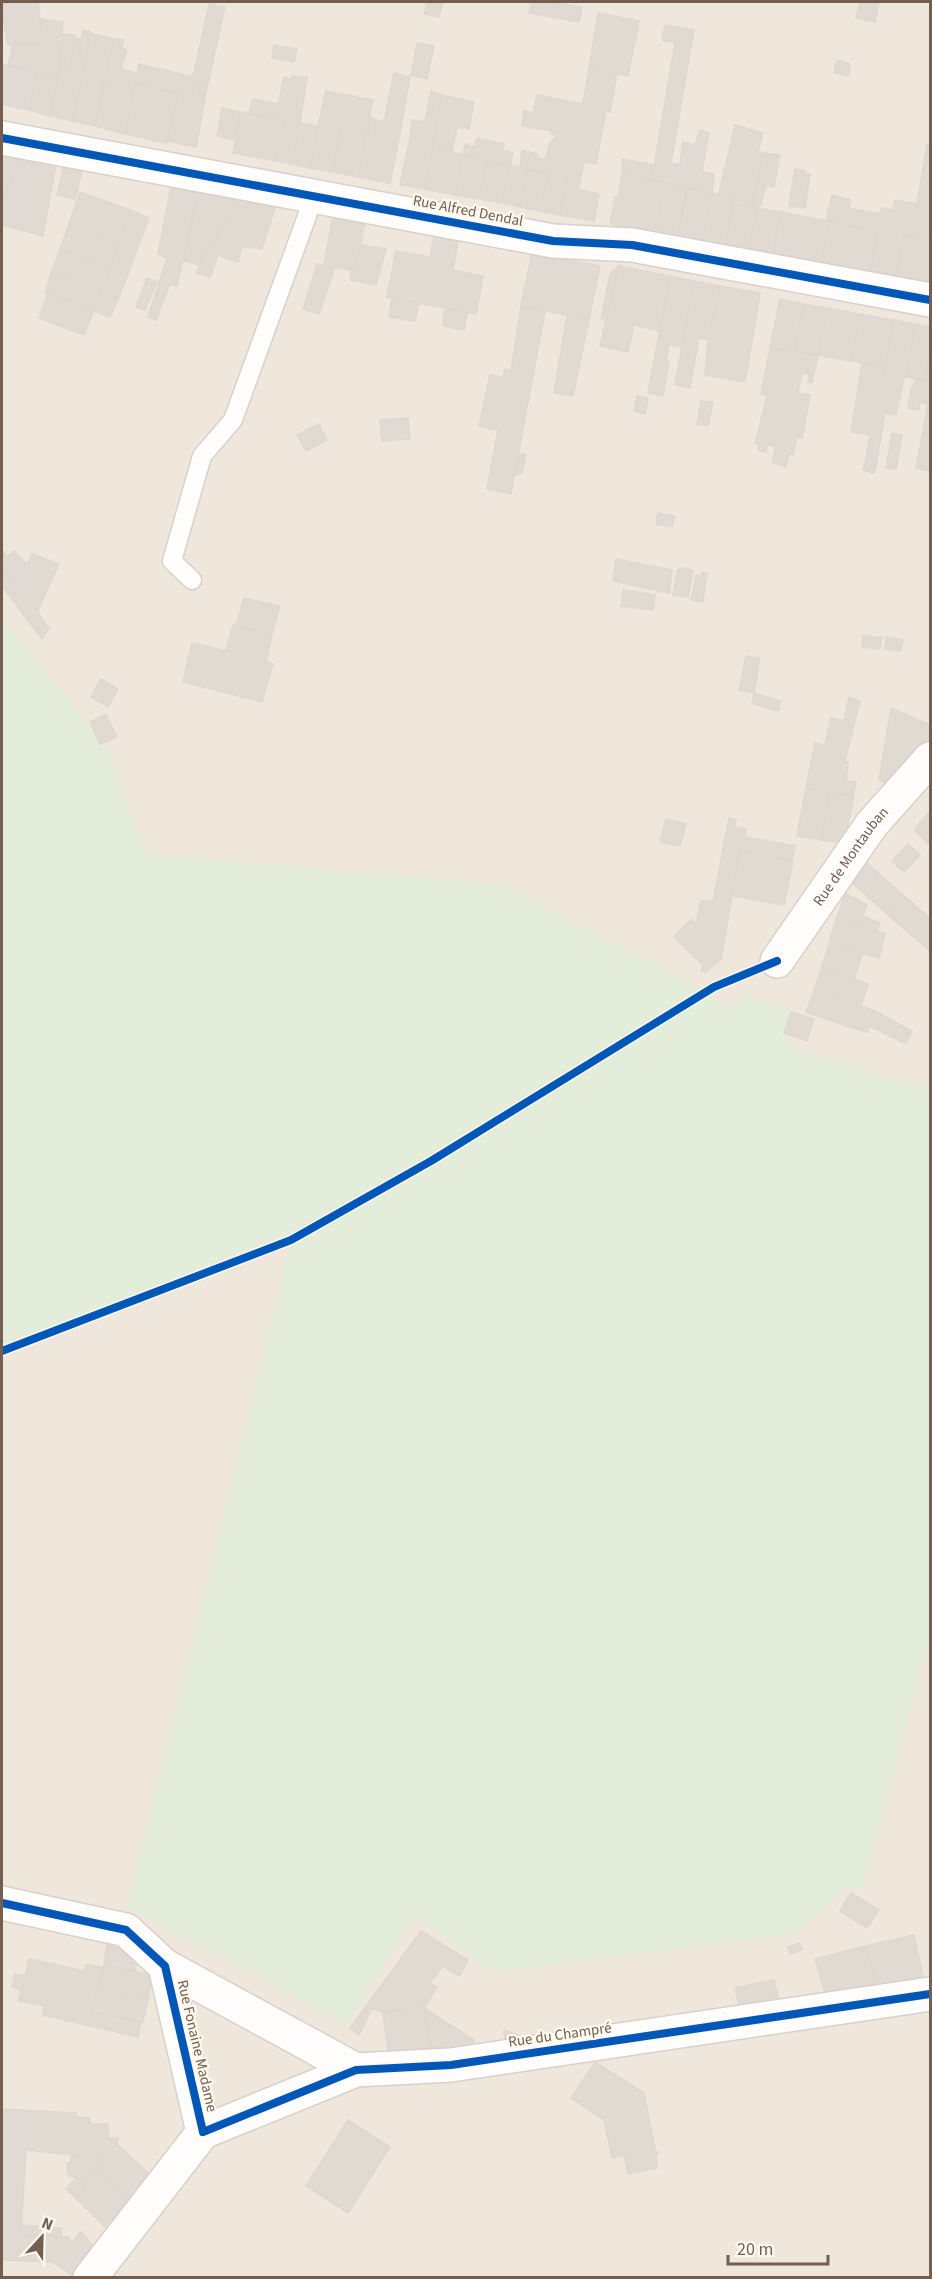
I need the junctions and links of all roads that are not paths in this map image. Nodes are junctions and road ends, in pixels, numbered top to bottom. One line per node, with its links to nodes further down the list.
1 (2, 138): 2 (street, Rue Alfred Dendal)
2 (313, 196): 3 (street, Rue Alfred Dendal); 4 (lane)
3 (930, 300)
4 (192, 580)
5 (930, 759): 6 (street, Rue de Montauban)
6 (777, 961)
7 (2, 1903): 8 (street, Rue Fonaine Madame)
8 (165, 1966): 10 (street, Rue Fonaine Madame); 11 (street, Rue Fonaine Madame)
9 (930, 1994): 10 (street, Rue du Champré)
10 (356, 2070): 11 (street, Rue du Champré)
11 (203, 2132): 12 (street)
12 (90, 2277)

